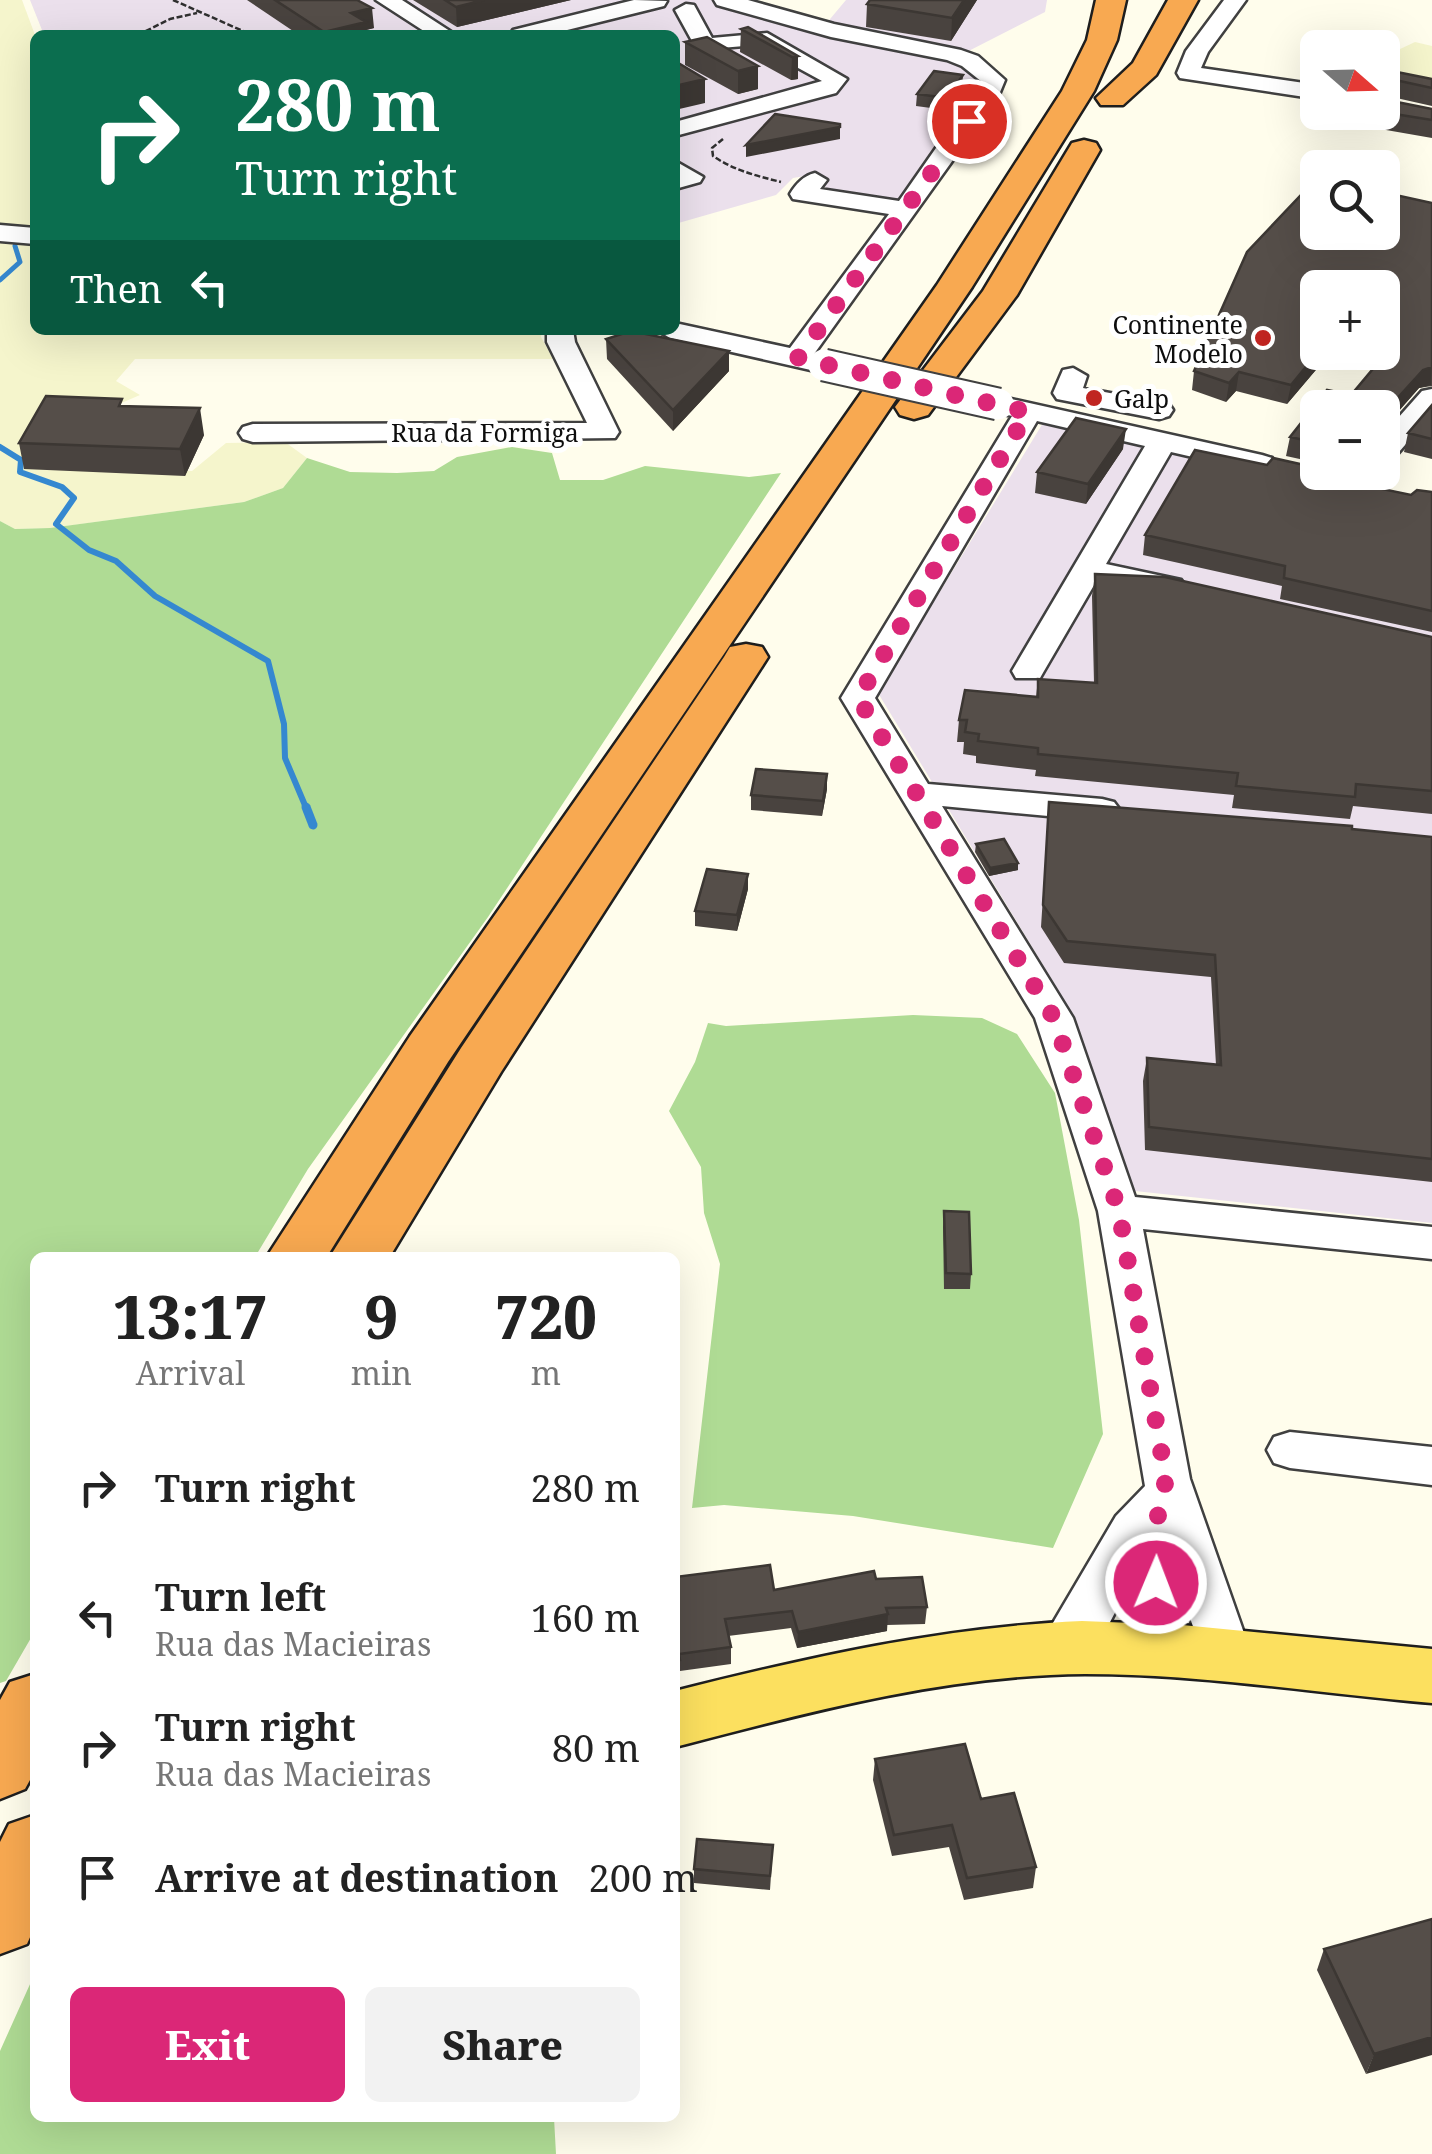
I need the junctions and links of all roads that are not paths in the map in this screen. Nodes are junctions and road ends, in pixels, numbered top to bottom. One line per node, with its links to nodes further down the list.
1 (386, 0): 10 (street)
2 (724, 0): 6 (street); 21 (street)
3 (1083, 0): 8 (highway)
4 (1183, 0): 17 (highway)
5 (1236, 0): 15 (street)
6 (667, 5): 9 (street); 11 (street); 12 (street)
7 (1142, 13): 17 (highway)
8 (1107, 20): 41 (highway)
9 (516, 28)
10 (437, 30)
11 (580, 30)
12 (705, 45): 13 (street); 14 (street); 18 (street)
13 (680, 52)
14 (741, 66)
15 (1300, 89)
16 (707, 90): 18 (street)
17 (1112, 98): 42 (highway)
18 (742, 110): 19 (street)
19 (680, 128)
20 (815, 180): 21 (street)
21 (905, 209): 26 (street)
22 (0, 233): 23 (street)
23 (30, 236)
24 (680, 332): 26 (street)
25 (560, 335): 30 (street, Rua da Formiga)
26 (811, 361): 29 (street, bridge)
27 (1073, 376): 32 (street)
28 (1432, 397): 31 (street)
29 (1013, 408): 32 (street); 37 (street)
30 (253, 433)
31 (1400, 433)
32 (1151, 440): 33 (street); 34 (street)
33 (1283, 469)
34 (1088, 569): 35 (street); 36 (street)
35 (1203, 594)
36 (1028, 671)
37 (916, 792): 38 (street); 39 (street)
38 (1134, 813)
39 (1119, 1211): 40 (street); 45 (street)
40 (1432, 1243)
41 (299, 1252)
42 (362, 1252)
43 (1290, 1450): 44 (street)
44 (1432, 1466)
45 (1164, 1492): 46 (street); 47 (street); 48 (street)
46 (1062, 1650): 47 (main road); 51 (main road)
47 (1160, 1650): 48 (main road)
48 (1227, 1656): 49 (main road)
49 (1416, 1678)
50 (30, 1713): 52 (highway)
51 (680, 1718)
52 (0, 1770): 53 (main road)
53 (30, 1779)

